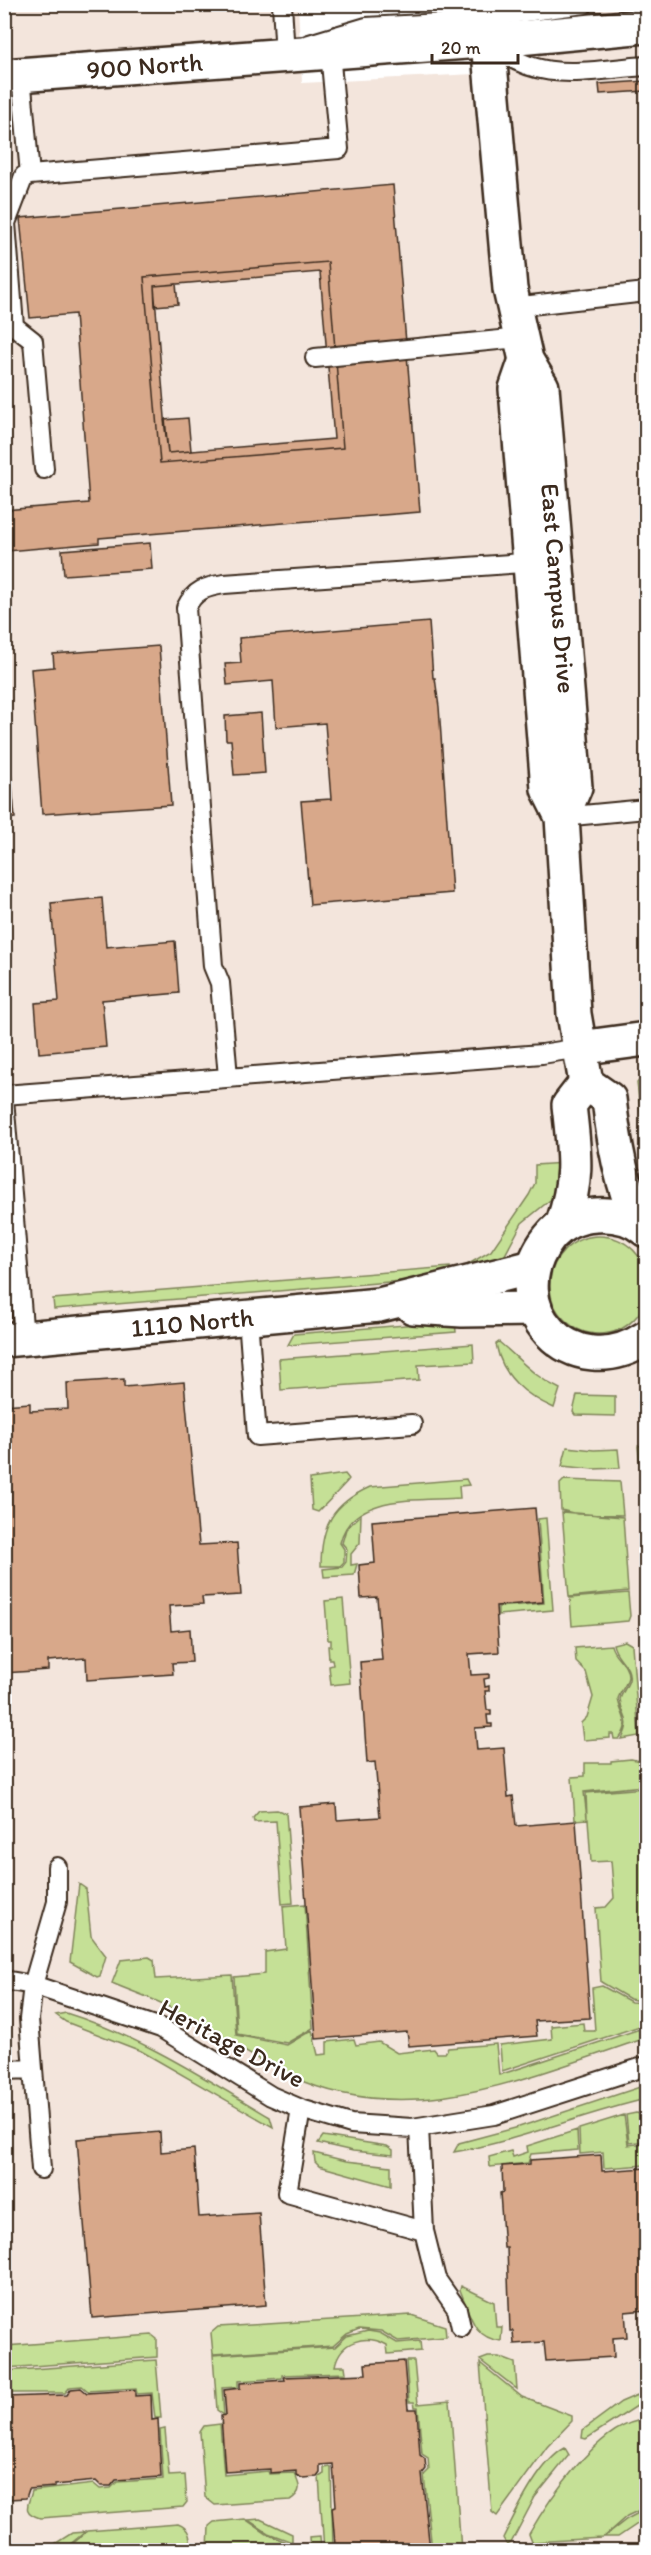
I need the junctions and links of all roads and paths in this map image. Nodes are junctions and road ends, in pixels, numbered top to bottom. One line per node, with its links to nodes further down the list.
1 (282, 4): 6 (lane)
2 (584, 4): 6 (lane)
3 (646, 26): 4 (street, 900 North)
4 (488, 41): 5 (street, 900 North); 7 (lane); 11 (street)
5 (330, 52): 6 (street, 900 North); 9 (lane)
6 (285, 56): 8 (street, 900 North)
7 (646, 66)
8 (13, 75): 9 (lane)
9 (30, 175): 14 (lane)
10 (646, 292): 11 (lane)
11 (513, 307): 12 (street)
12 (523, 349): 13 (lane); 15 (street, East Campus Drive)
13 (315, 358)
14 (44, 468)
15 (544, 561): 17 (street, East Campus Drive); 20 (lane)
16 (646, 809): 17 (lane)
17 (562, 817): 19 (street, East Campus Drive)
18 (646, 1039): 19 (street)
19 (579, 1048): 20 (lane); 21 (street, East Campus Drive)
20 (228, 1077): 22 (lane)
21 (586, 1083): 24 (street); 25 (street)
22 (4, 1095)
23 (4, 1099): 31 (lane)
24 (563, 1223): 25 (street); 26 (street)
25 (643, 1227)
26 (533, 1266): 27 (street); 28 (street)
27 (379, 1305): 28 (street); 29 (street, 1110 North)
28 (535, 1309): 30 (street)
29 (248, 1318): 31 (street, 1110 North); 32 (lane)
30 (646, 1338)
31 (14, 1339)
32 (412, 1424)
33 (57, 1867): 35 (lane)
34 (4, 1980): 35 (lane, Heritage Drive)
35 (33, 1985): 37 (lane); 39 (lane, Heritage Drive)
36 (646, 2066): 40 (lane, Heritage Drive)
37 (33, 2068): 38 (lane); 41 (lane)
38 (4, 2070)
39 (301, 2109): 40 (lane, Heritage Drive); 42 (lane)
40 (419, 2127): 42 (lane)
41 (41, 2169)
42 (424, 2231): 43 (lane)
43 (461, 2327)

